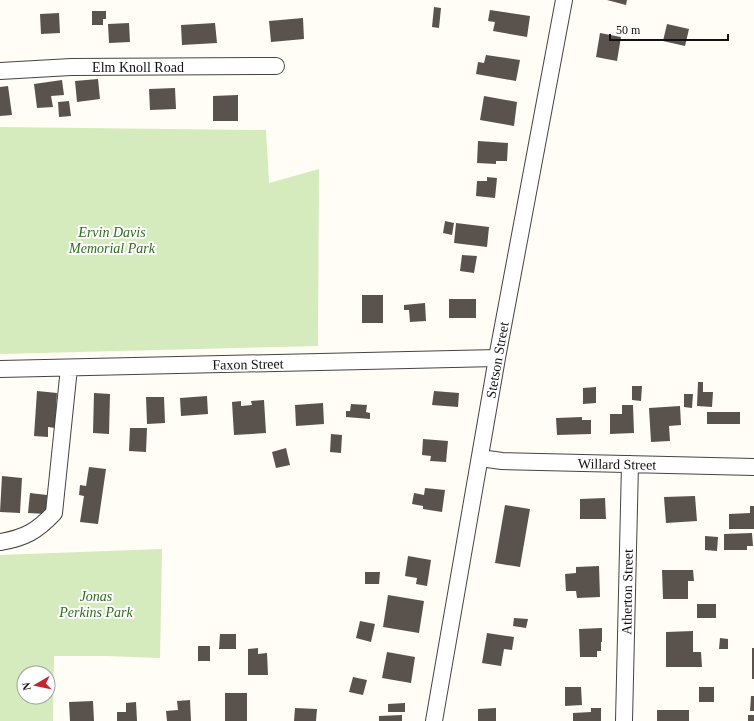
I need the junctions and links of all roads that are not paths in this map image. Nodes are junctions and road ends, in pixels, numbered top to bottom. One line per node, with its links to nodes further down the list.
1 (564, 0): 4 (street, Stetson Street)
2 (276, 66): 3 (street, Elm Knoll Road)
3 (0, 71)
4 (497, 358): 5 (street, Faxon Street); 7 (street, Stetson Street)
5 (69, 368): 6 (street, Faxon Street); 10 (street)
6 (0, 370)
7 (480, 458): 8 (street, Willard Street); 11 (street, Stetson Street)
8 (630, 464): 9 (street, Willard Street); 12 (street, Atherton Street)
9 (754, 467)
10 (0, 542)
11 (434, 721)
12 (624, 721)

